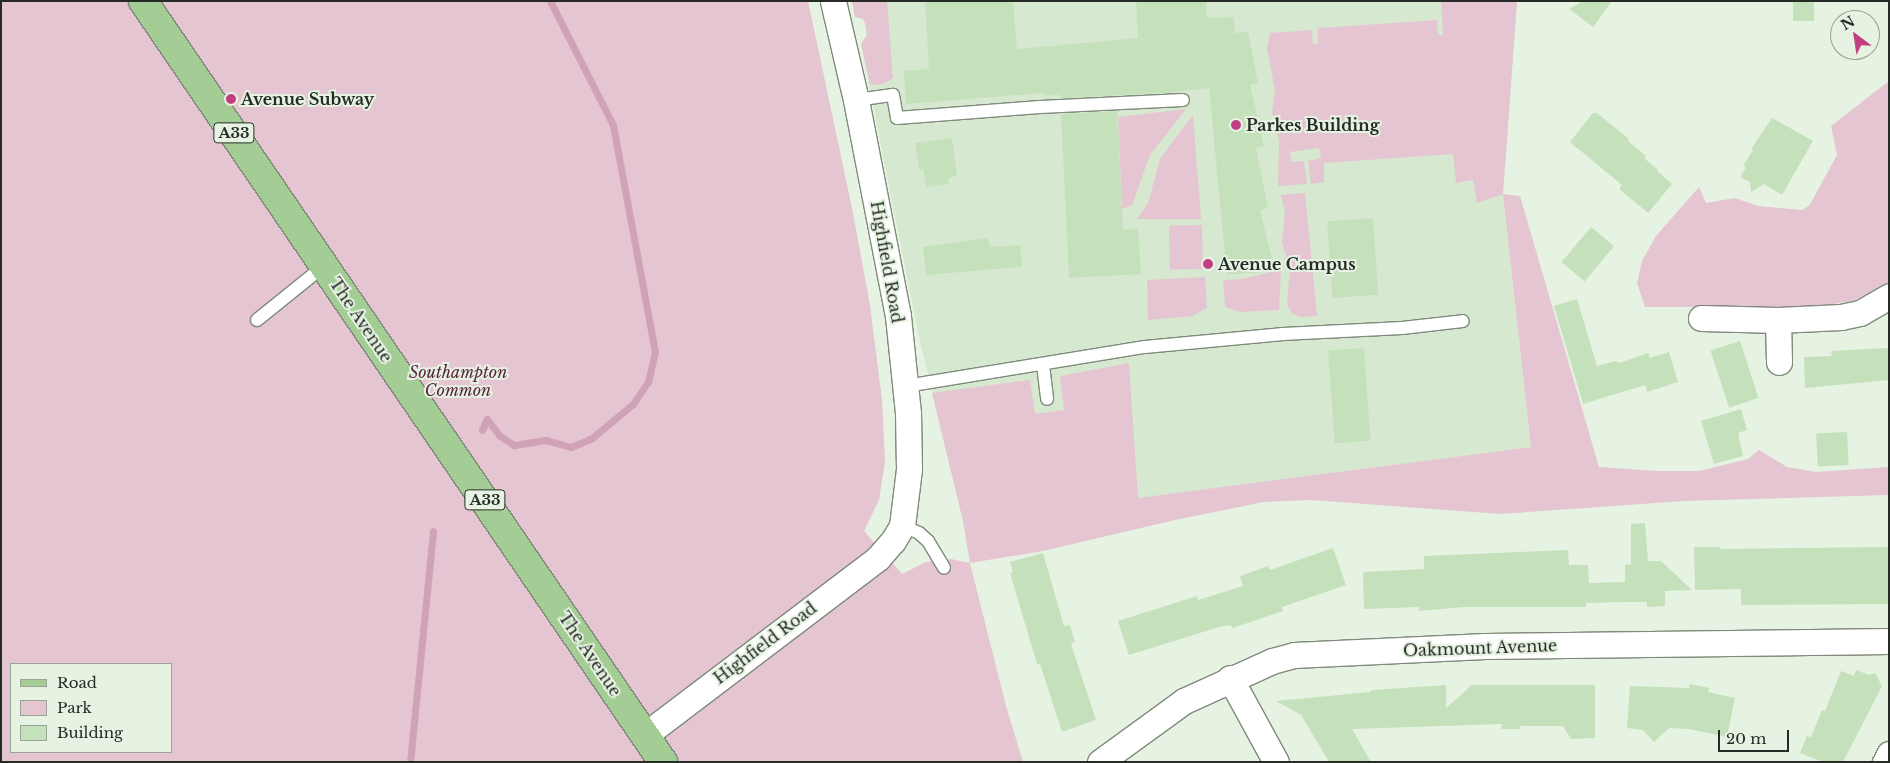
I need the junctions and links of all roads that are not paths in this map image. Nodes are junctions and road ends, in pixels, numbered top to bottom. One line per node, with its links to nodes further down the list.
1 (143, 1): 5 (main road, The Avenue / A33)
2 (833, 1): 3 (street, Highfield Road)
3 (856, 100): 4 (lane); 13 (street, Highfield Road)
4 (1183, 100)
5 (324, 266): 8 (lane); 19 (main road, The Avenue / A33)
6 (1889, 296): 9 (street)
7 (1701, 318): 9 (street)
8 (257, 320)
9 (1778, 320): 11 (street)
10 (1463, 321): 12 (lane)
11 (1779, 362)
12 (1043, 365): 13 (lane); 14 (lane)
13 (906, 386): 15 (street, Highfield Road)
14 (1047, 399)
15 (902, 526): 16 (lane); 19 (street, Highfield Road)
16 (944, 568)
17 (1889, 641): 18 (street, Oakmount Avenue)
18 (1230, 678): 22 (street, Oakmount Avenue); 23 (street)
19 (645, 735): 21 (main road, The Avenue / A33)
20 (1889, 754): 24 (street)
21 (664, 762)
22 (1100, 762)
23 (1276, 762)
24 (1885, 762)

